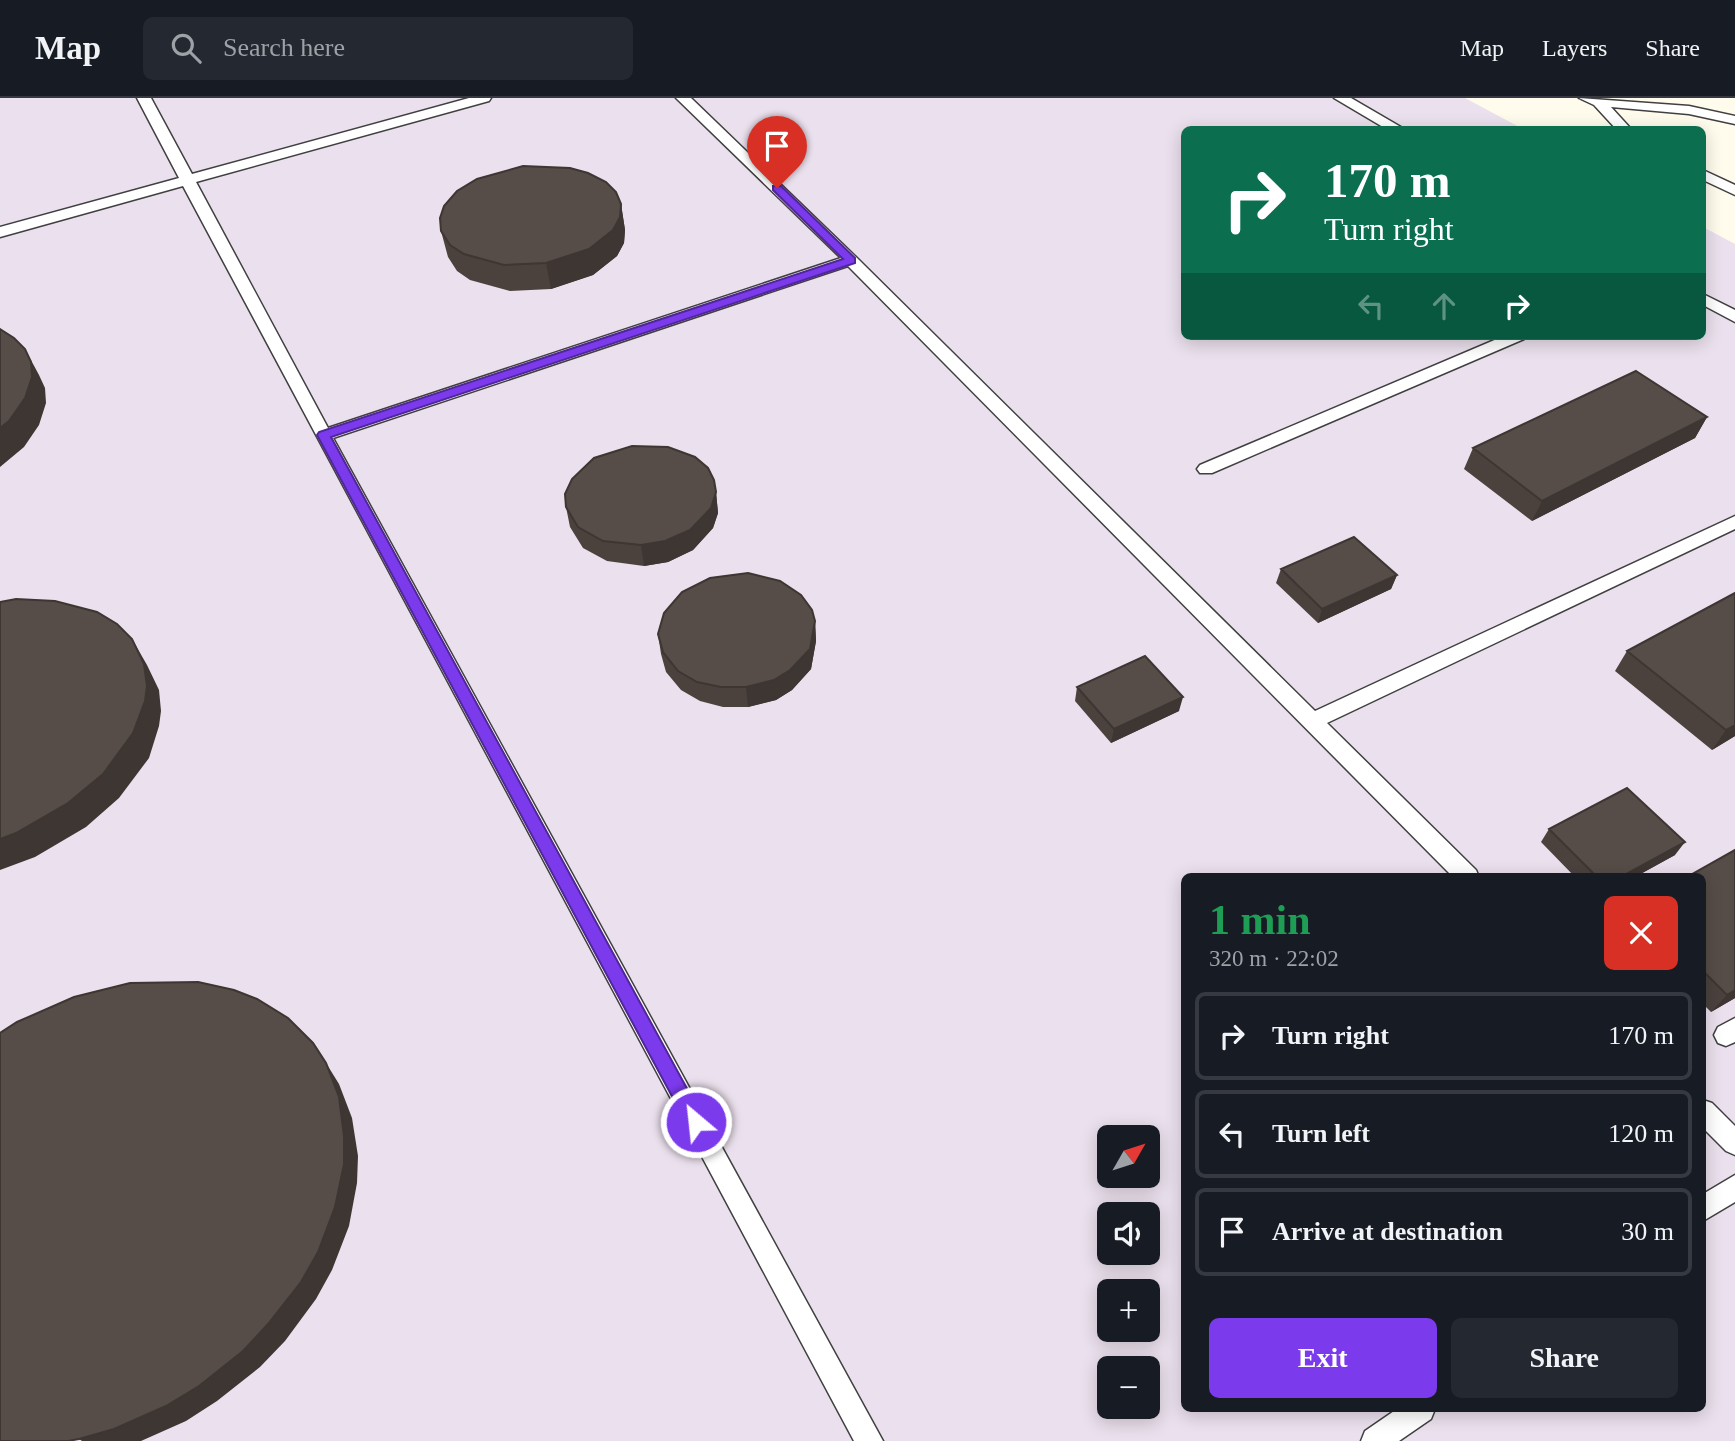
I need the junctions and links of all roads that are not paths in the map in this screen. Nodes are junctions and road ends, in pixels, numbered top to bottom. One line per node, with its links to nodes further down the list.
1 (144, 98): 10 (lane)
2 (484, 98): 10 (lane)
3 (683, 98): 13 (lane)
4 (1341, 98): 7 (lane)
5 (1592, 100): 6 (lane); 8 (lane)
6 (1735, 120)
7 (1392, 126)
8 (1621, 126)
9 (1706, 176): 11 (lane)
10 (189, 179): 12 (lane); 17 (lane)
11 (1735, 191)
12 (0, 232)
13 (851, 260): 17 (lane); 20 (lane)
14 (1706, 301): 15 (lane)
15 (1735, 317)
16 (1509, 340): 18 (lane)
17 (323, 435): 27 (lane)
18 (1206, 469)
19 (1735, 522): 20 (lane)
20 (1312, 721): 21 (lane)
21 (1464, 873)
22 (1706, 1114): 23 (lane)
23 (1735, 1143)
24 (1735, 1187): 25 (lane)
25 (1706, 1207)
26 (1417, 1412): 28 (lane)
27 (869, 1441)
28 (1375, 1441)

